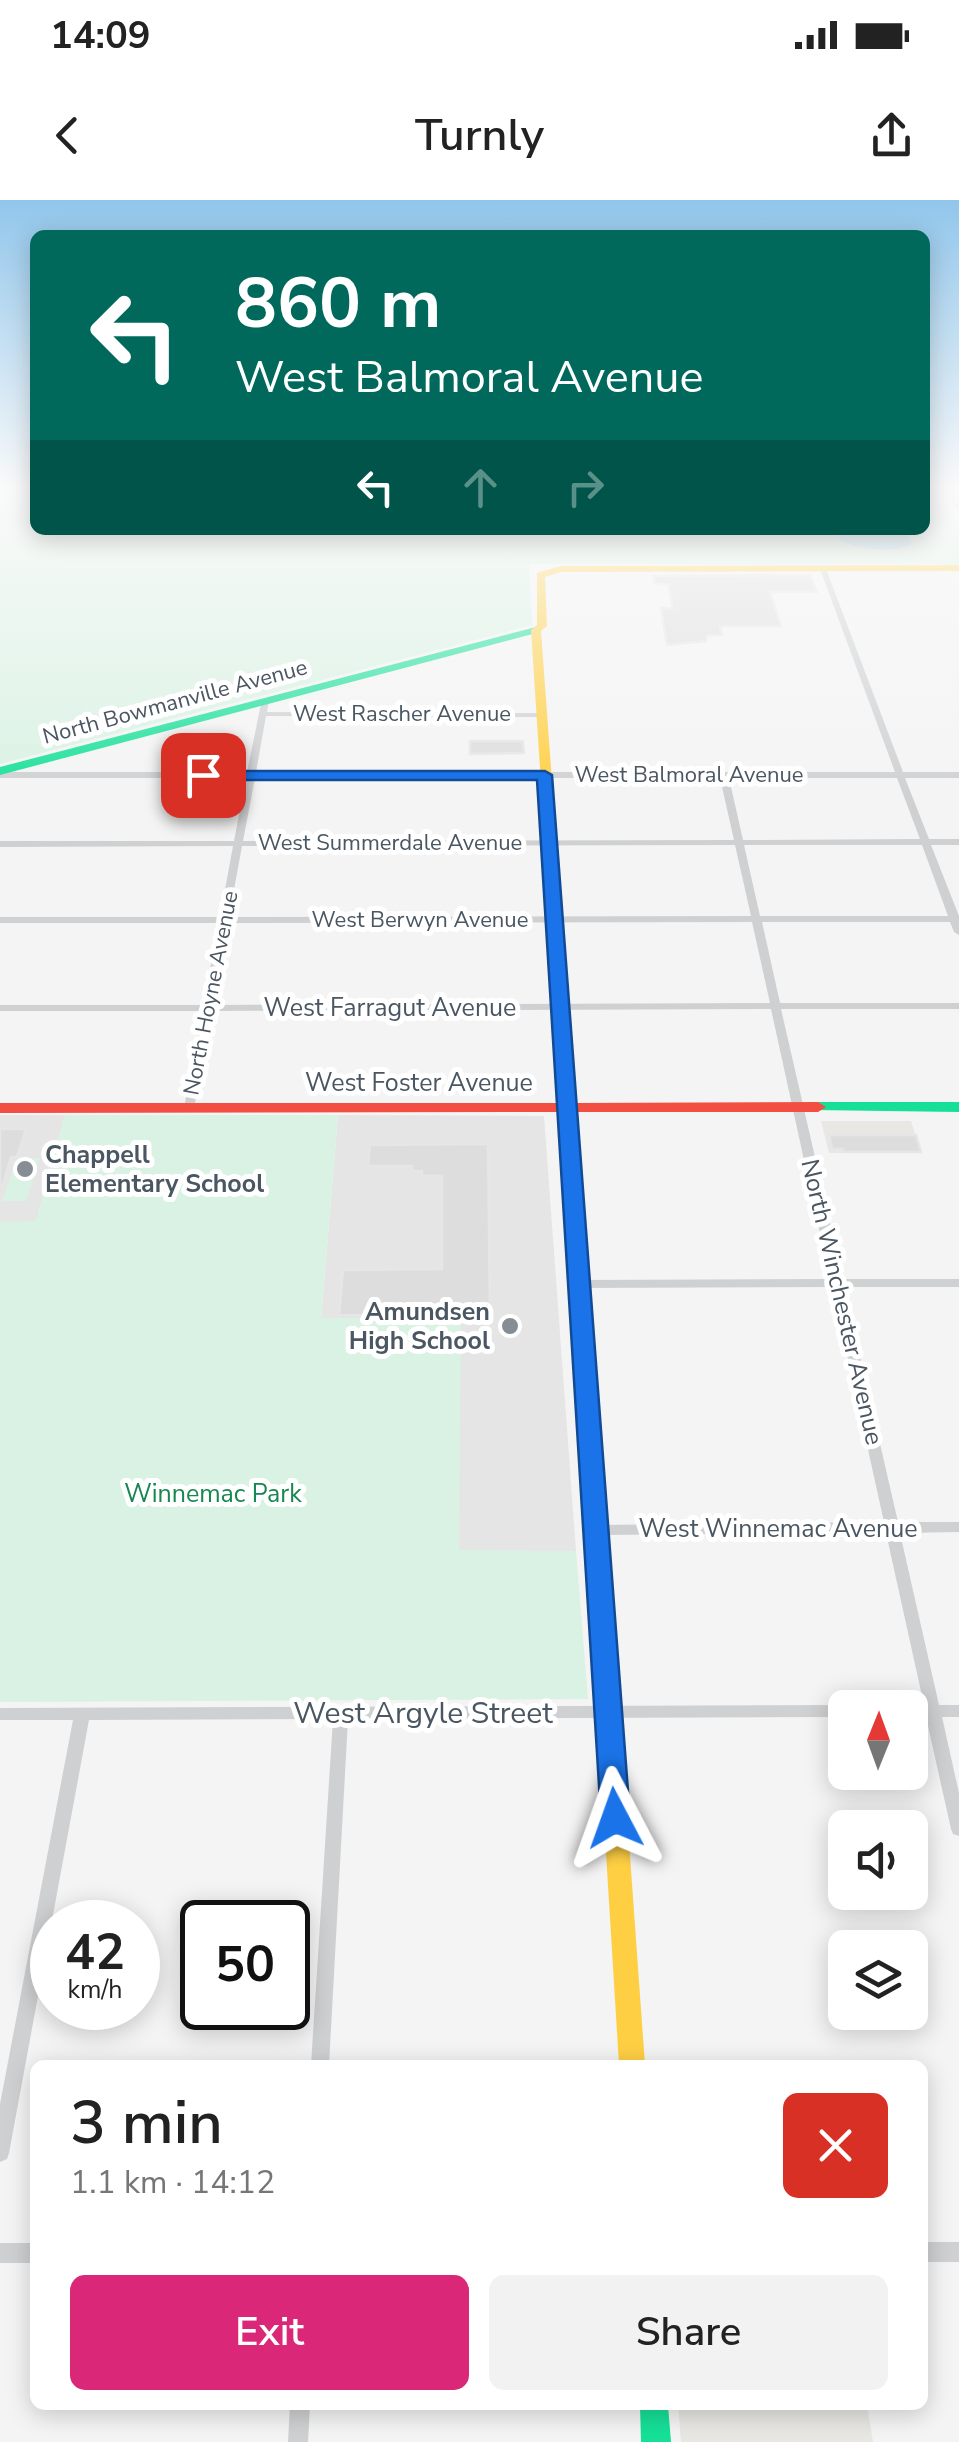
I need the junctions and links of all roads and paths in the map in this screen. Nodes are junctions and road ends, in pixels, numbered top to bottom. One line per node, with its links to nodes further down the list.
1 (541, 592): 3 (street)
2 (831, 592): 10 (street)
3 (536, 630): 4 (street, North Bowmanville Avenue); 5 (street)
4 (264, 708): 5 (street, West Rascher Avenue); 6 (street, North Bowmanville Avenue); 7 (street, North Hoyne Avenue)
5 (541, 714): 8 (street)
6 (0, 773): 7 (street, West Balmoral Avenue)
7 (252, 775): 8 (street, West Balmoral Avenue); 17 (street, North Hoyne Avenue)
8 (545, 775): 9 (street, West Balmoral Avenue); 14 (street)
9 (724, 775): 10 (street, West Balmoral Avenue); 15 (street, North Winchester Avenue)
10 (900, 775): 11 (street, West Balmoral Avenue); 12 (street)
11 (959, 775)
12 (925, 842): 13 (street, West Summerdale Avenue); 15 (street, West Summerdale Avenue); 19 (street)
13 (959, 842)
14 (549, 843): 15 (street, West Summerdale Avenue); 17 (street, West Summerdale Avenue); 22 (street)
15 (739, 843): 18 (street, North Winchester Avenue)
16 (0, 844): 17 (street, West Summerdale Avenue)
17 (239, 844): 21 (street, North Hoyne Avenue)
18 (756, 919): 19 (street, West Berwyn Avenue); 22 (street, West Berwyn Avenue); 26 (street, North Winchester Avenue)
19 (956, 919): 23 (street)
20 (0, 920): 21 (street, West Berwyn Avenue)
21 (224, 920): 22 (street, West Berwyn Avenue); 28 (street, North Hoyne Avenue)
22 (554, 920): 25 (street)
23 (959, 932)
24 (959, 1006): 26 (street, West Farragut Avenue)
25 (560, 1007): 26 (street, West Farragut Avenue); 28 (street, West Farragut Avenue); 32 (street)
26 (776, 1007): 33 (street, North Winchester Avenue)
27 (0, 1008): 28 (street, West Farragut Avenue)
28 (208, 1008): 31 (street, North Hoyne Avenue)
29 (959, 1107): 33 (street, West Foster Avenue)
30 (0, 1108): 31 (street, West Foster Avenue)
31 (189, 1108): 32 (street, West Foster Avenue)
32 (568, 1108): 33 (street, West Foster Avenue); 36 (street)
33 (798, 1108): 34 (street, North Winchester Avenue)
34 (838, 1283): 35 (street); 36 (street); 37 (street, North Winchester Avenue)
35 (959, 1283)
36 (579, 1284): 39 (street)
37 (892, 1528): 38 (street, West Winnemac Avenue); 39 (street, West Winnemac Avenue); 43 (street, North Winchester Avenue)
38 (959, 1528)
39 (596, 1530): 45 (street)
40 (959, 1710): 43 (street)
41 (828, 1711): 45 (street, West Argyle Street)
42 (928, 1711): 43 (street)
43 (933, 1711): 48 (street, North Winchester Avenue)
44 (341, 1713): 45 (street, West Argyle Street); 47 (street, West Argyle Street); 49 (street)
45 (608, 1713): 50 (street)
46 (0, 1714): 47 (street, West Argyle Street)
47 (82, 1714): 51 (street)
48 (959, 1830)
49 (320, 2060)
50 (632, 2060)
51 (0, 2152)
52 (928, 2252): 53 (street)
53 (959, 2252)
54 (0, 2253): 55 (street)
55 (30, 2253)
56 (300, 2410): 58 (street)
57 (654, 2410): 59 (street)
58 (298, 2442)
59 (656, 2442)

